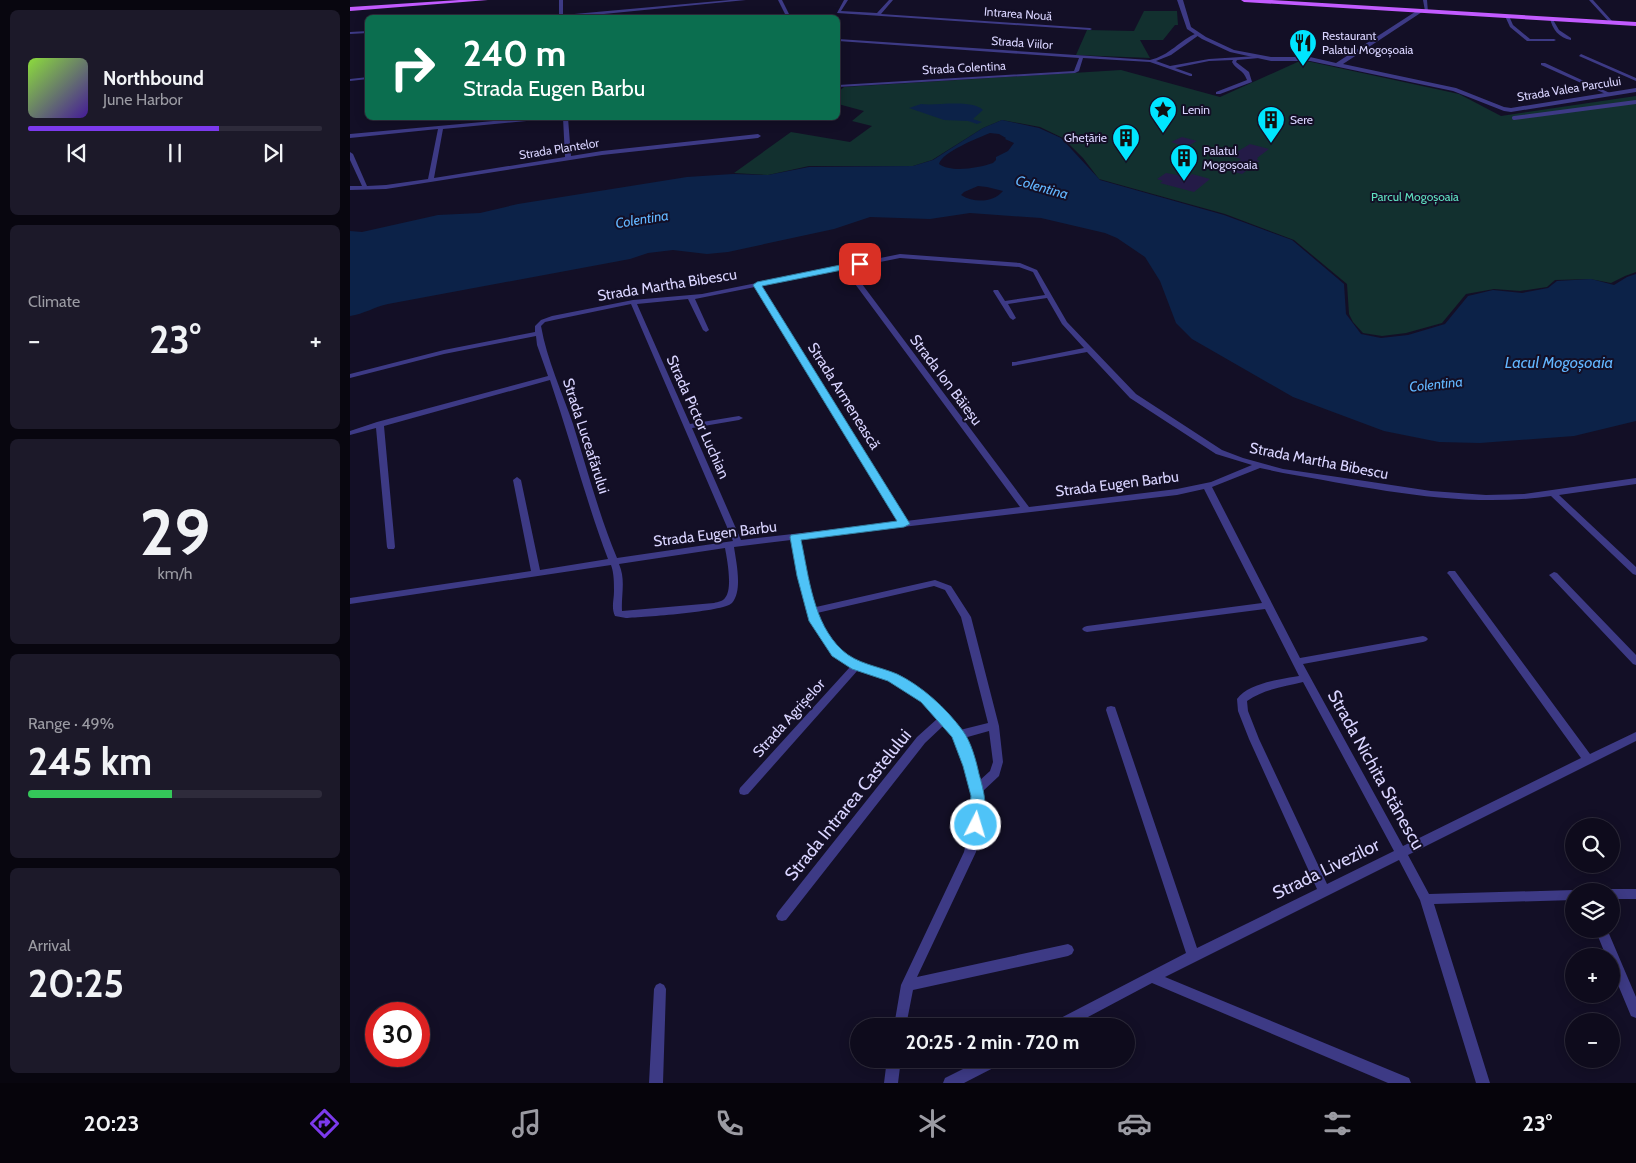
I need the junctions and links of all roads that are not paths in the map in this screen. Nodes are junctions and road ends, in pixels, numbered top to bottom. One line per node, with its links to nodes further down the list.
1 (485, 0): 11 (main road)
2 (561, 0): 13 (street)
3 (744, 0): 14 (street)
4 (780, 0): 15 (street)
5 (846, 0): 16 (street, Intrarea Nouă)
6 (890, 0): 16 (street)
7 (1180, 0): 24 (street)
8 (1244, 0): 12 (main road)
9 (1425, 0): 12 (street)
10 (1591, 0): 19 (street)
11 (350, 9)
12 (1423, 11): 17 (main road); 34 (street)
13 (561, 15)
14 (572, 15)
15 (788, 15)
16 (878, 15): 21 (street, Intrarea Nouă)
17 (1507, 16): 18 (main road); 27 (street)
18 (1551, 19): 19 (main road); 25 (street)
19 (1612, 23): 20 (main road)
20 (1636, 24)
21 (1090, 29)
22 (365, 32): 23 (street)
23 (350, 33)
24 (1197, 34): 30 (street, Strada Valea Parcului); 32 (street, Strada Viilor)
25 (1569, 39)
26 (840, 40): 29 (street, Strada Viilor)
27 (1554, 40)
28 (1581, 55): 39 (street)
29 (1081, 57): 32 (street, Strada Viilor); 40 (street, Strada Colentina)
30 (1257, 57): 31 (street); 34 (street, Strada Valea Parcului)
31 (1236, 58): 35 (street); 42 (street)
32 (1150, 61): 35 (street)
33 (1543, 64): 43 (street)
34 (1337, 65): 43 (street, Strada Valea Parcului)
35 (1169, 68): 36 (street)
36 (1190, 75)
37 (365, 78): 38 (street)
38 (350, 80)
39 (1636, 80)
40 (840, 86)
41 (1636, 90): 43 (street, Strada Valea Parcului)
42 (1218, 93)
43 (1610, 94)
44 (1636, 102): 45 (street)
45 (1514, 118)
46 (516, 120): 48 (street)
47 (565, 120): 52 (street)
48 (441, 127): 49 (street); 53 (street)
49 (350, 136)
50 (758, 136): 52 (street, Strada Plantelor)
51 (350, 154): 54 (street)
52 (568, 158): 53 (street, Strada Plantelor)
53 (431, 180): 54 (street, Strada Plantelor)
54 (365, 187): 55 (street, Strada Plantelor)
55 (350, 188)
56 (846, 267): 57 (street, Strada Martha Bibescu); 59 (street, Strada Martha Bibescu); 79 (street, Strada Ion Băieșu)
57 (757, 285): 60 (street, Strada Martha Bibescu); 80 (street, Strada Armenească)
58 (996, 291): 62 (street)
59 (1050, 296): 62 (street); 66 (street, Strada Martha Bibescu)
60 (691, 298): 61 (street, Strada Martha Bibescu); 64 (street)
61 (633, 302): 65 (street, Strada Martha Bibescu); 72 (street, Strada Pictor Luchian)
62 (1004, 303): 63 (street)
63 (1013, 318)
64 (706, 330)
65 (539, 333): 68 (street); 69 (street, Strada Luceafărului)
66 (1089, 349): 67 (street); 74 (street, Strada Martha Bibescu)
67 (1014, 364)
68 (350, 376)
69 (552, 377): 71 (street); 84 (street, Strada Luceafărului)
70 (739, 418): 72 (street)
71 (380, 424): 73 (street); 83 (street)
72 (687, 426): 82 (street, Strada Pictor Luchian)
73 (350, 433)
74 (1260, 465): 77 (street, Strada Eugen Barbu); 78 (street, Strada Martha Bibescu)
75 (517, 480): 86 (street)
76 (1636, 481): 78 (street, Strada Martha Bibescu)
77 (1207, 486): 79 (street, Strada Eugen Barbu); 90 (street, Strada Nichita Stănescu)
78 (1553, 493): 85 (street)
79 (1026, 509): 80 (street, Strada Eugen Barbu)
80 (904, 524): 81 (street, Strada Eugen Barbu)
81 (795, 537): 82 (street, Strada Eugen Barbu); 91 (street)
82 (734, 544): 84 (street, Strada Eugen Barbu); 84 (street, Strada Luceafărului)
83 (391, 547)
84 (613, 561): 86 (street, Strada Eugen Barbu)
85 (1636, 572)
86 (536, 573): 89 (street, Strada Eugen Barbu)
87 (1452, 573): 103 (street)
88 (1554, 575): 94 (street)
89 (350, 601)
90 (1269, 605): 92 (street); 95 (street, Strada Nichita Stănescu)
91 (812, 612): 96 (street); 100 (street)
92 (1087, 629)
93 (1422, 639): 95 (street)
94 (1636, 661)
95 (1297, 662): 97 (street, Strada Nichita Stănescu)
96 (856, 666): 99 (street); 105 (street, Strada Agrișelor)
97 (1306, 678): 106 (street, Strada Nichita Stănescu); 107 (street)
98 (1111, 710): 115 (street)
99 (944, 719): 101 (street); 112 (street, Strada Intrarea Castelului)
100 (994, 726): 101 (street); 104 (street)
101 (958, 735): 104 (street)
102 (1636, 736): 103 (street, Strada Livezilor)
103 (1588, 760): 106 (street, Strada Livezilor)
104 (977, 790): 117 (street)
105 (744, 791)
106 (1402, 852): 107 (street, Strada Livezilor); 111 (street, Strada Nichita Stănescu)
107 (1324, 891): 115 (street, Strada Livezilor)
108 (1620, 894): 109 (street)
109 (1636, 894)
110 (1565, 895): 111 (street)
111 (1426, 899): 128 (street, Strada Nichita Stănescu)
112 (782, 916)
113 (1605, 938): 119 (street)
114 (1068, 950): 117 (street)
115 (1193, 956): 116 (street, Strada Livezilor)
116 (1151, 977): 121 (street, Strada Livezilor); 127 (street)
117 (907, 985): 120 (street)
118 (660, 989): 125 (street)
119 (1636, 1012)
120 (901, 1018)
121 (1073, 1018)
122 (893, 1068): 126 (street)
123 (979, 1068): 124 (street)
124 (953, 1082)
125 (656, 1083)
126 (891, 1083)
127 (1404, 1083)
128 (1484, 1083)

